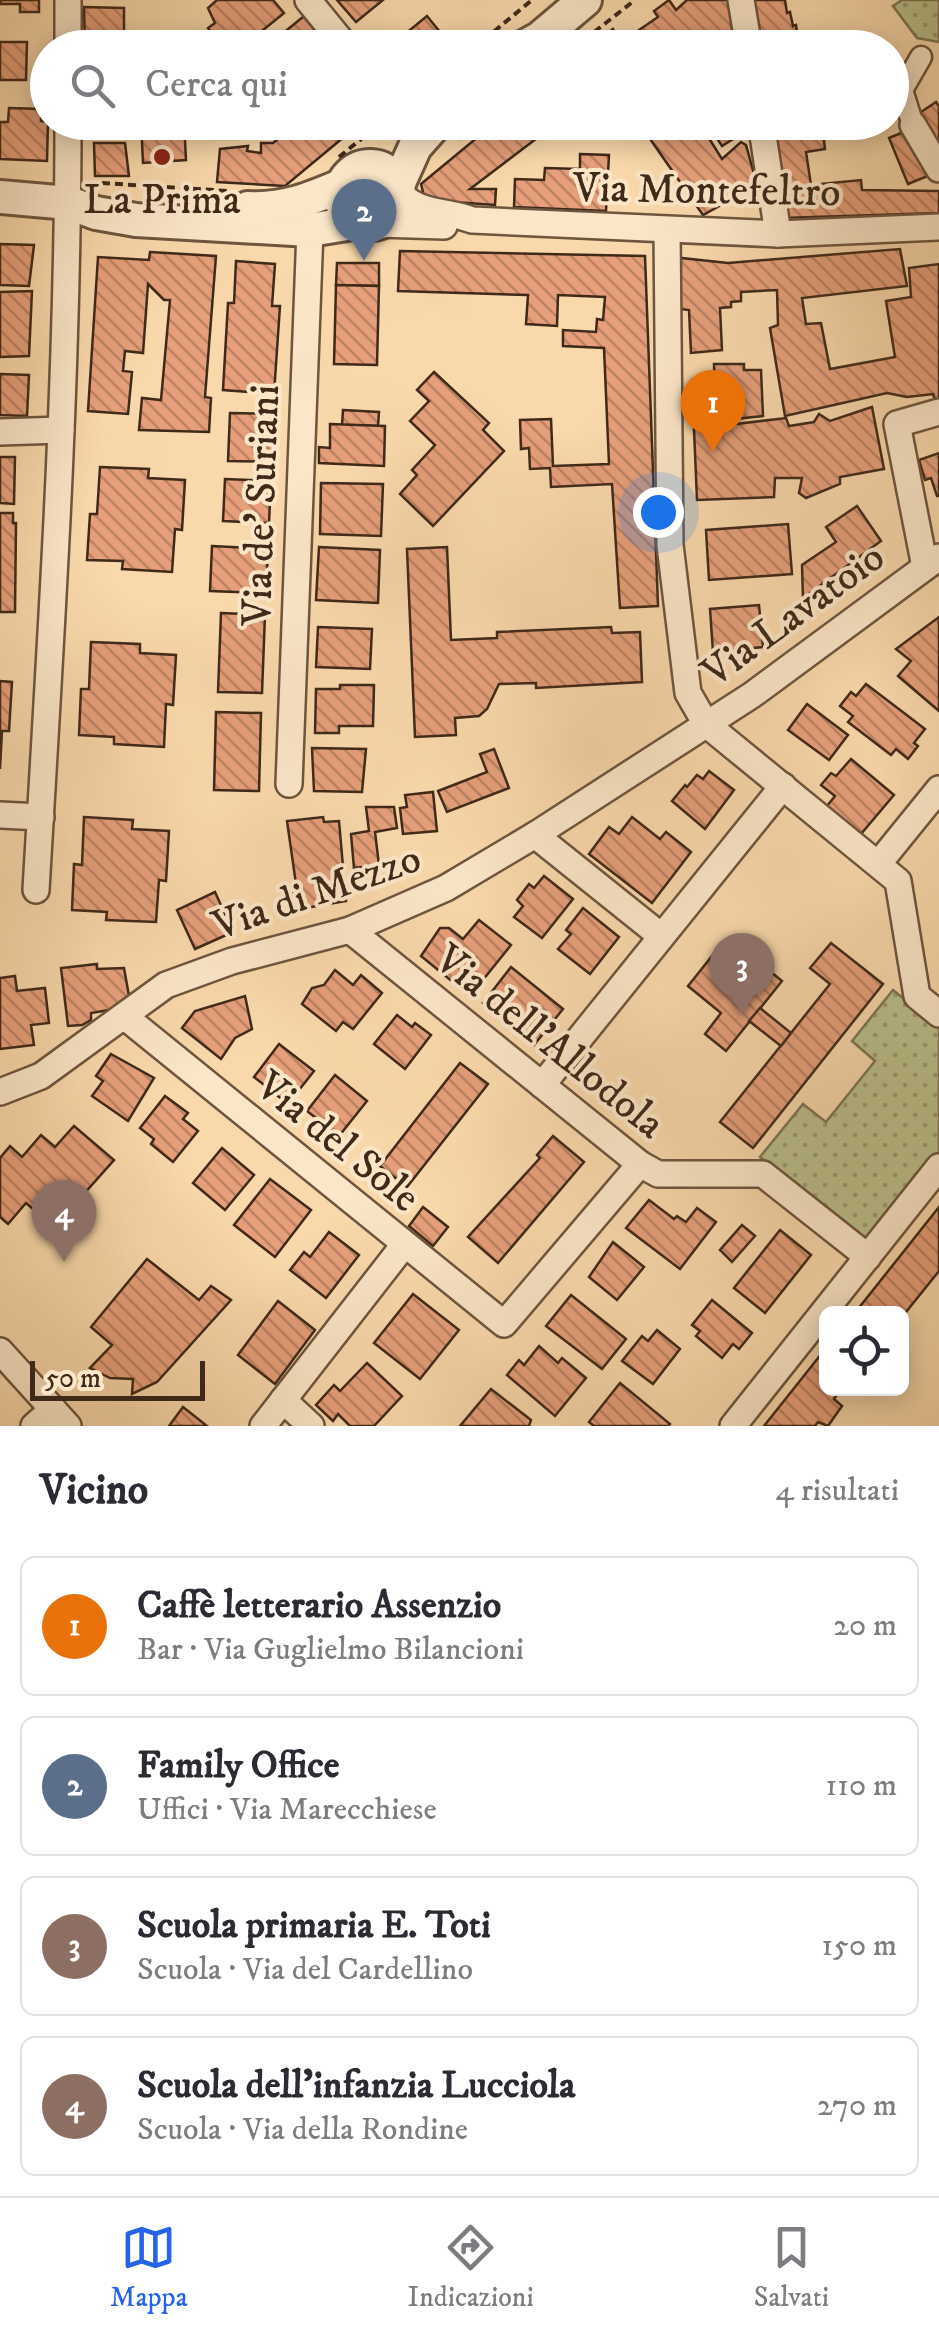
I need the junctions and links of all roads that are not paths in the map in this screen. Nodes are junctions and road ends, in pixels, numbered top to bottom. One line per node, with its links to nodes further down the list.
1 (68, 0): 5 (street)
2 (308, 0): 6 (street)
3 (585, 0): 7 (street)
4 (741, 0): 8 (street)
5 (68, 30)
6 (332, 30)
7 (549, 30)
8 (746, 30)
9 (922, 58): 10 (street)
10 (909, 79)
11 (909, 114): 12 (street)
12 (912, 125): 18 (street)
13 (68, 140): 20 (street)
14 (388, 140): 17 (street)
15 (414, 140): 19 (street)
16 (764, 140): 27 (street)
17 (349, 170): 19 (street); 20 (street); 23 (street)
18 (939, 170)
19 (399, 190): 22 (street, Via Montefeltro); 23 (street)
20 (69, 192): 21 (street); 25 (street); 29 (street)
21 (0, 197)
22 (472, 220): 23 (street, Via Montefeltro); 26 (street, Via Montefeltro)
23 (368, 223): 25 (street)
24 (939, 228): 27 (street, Via Montefeltro)
25 (310, 230): 33 (street, Via de' Suriani)
26 (667, 230): 27 (street, Via Montefeltro); 32 (street)
27 (778, 234)
28 (939, 412): 31 (street, Via Lavatoio)
29 (61, 430): 30 (street); 37 (street)
30 (0, 432)
31 (932, 562): 32 (street, Via Lavatoio)
32 (706, 724): 34 (street); 38 (street, Via di Mezzo)
33 (289, 784)
34 (783, 786): 39 (street); 42 (street)
35 (939, 790): 39 (street)
36 (0, 815): 37 (street)
37 (40, 817): 40 (street)
38 (535, 835): 41 (street, Via di Mezzo); 42 (street)
39 (879, 863): 43 (street)
40 (36, 890)
41 (350, 930): 44 (street, Via di Mezzo); 45 (street, Via dell'Allodola)
42 (661, 936): 45 (street)
43 (939, 1014)
44 (124, 1016): 46 (street, Via di Mezzo); 49 (street, Via del Sole)
45 (542, 1086): 47 (street, Via dell'Allodola)
46 (0, 1092)
47 (640, 1164): 49 (street, Via del Sole); 50 (street, Via dell'Allodola)
48 (939, 1167): 50 (street)
49 (404, 1245): 52 (street)
50 (868, 1256): 56 (street)
51 (0, 1351): 53 (street)
52 (283, 1400): 54 (street); 55 (street)
53 (52, 1420)
54 (263, 1426)
55 (311, 1426)
56 (733, 1426)

